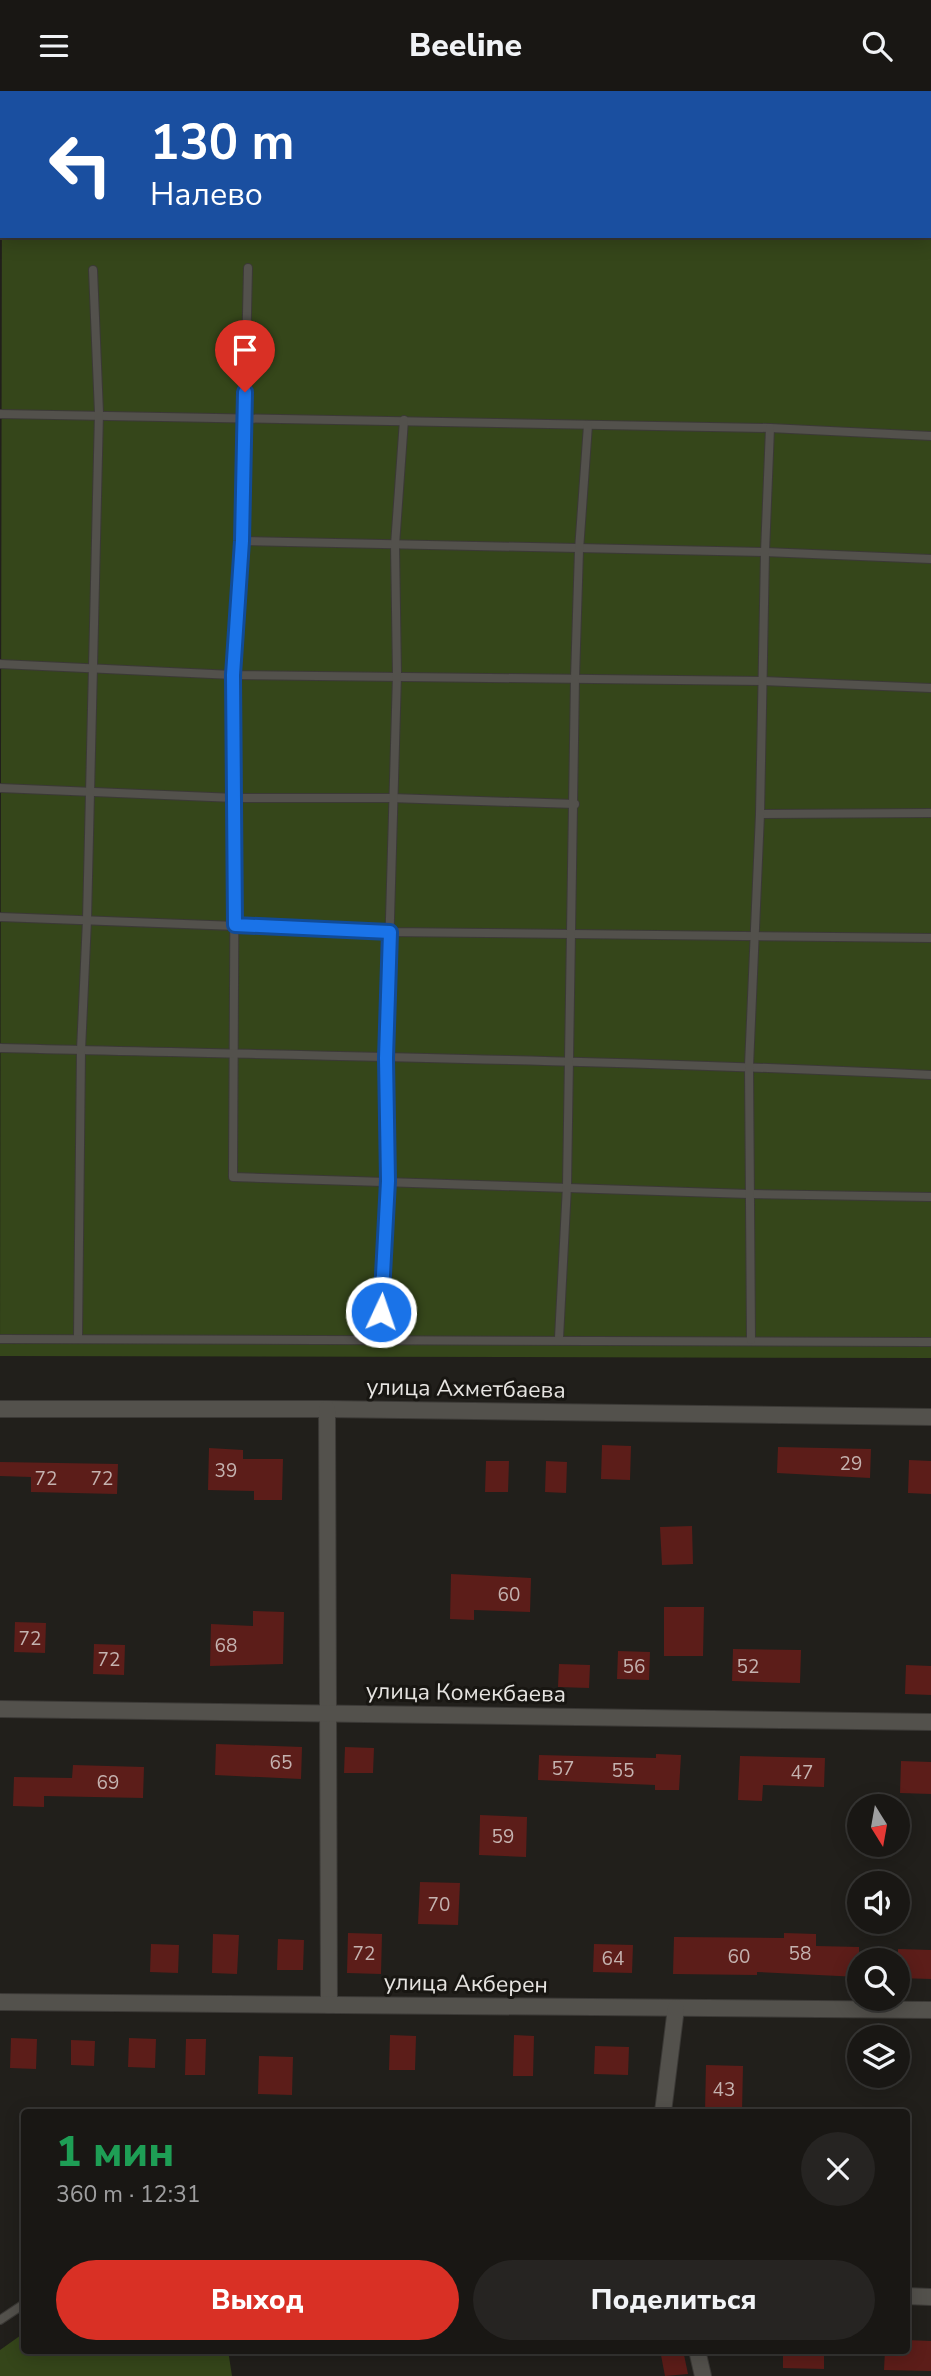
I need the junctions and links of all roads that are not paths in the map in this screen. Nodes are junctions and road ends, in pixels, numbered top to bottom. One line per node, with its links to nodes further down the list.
1 (248, 268): 5 (lane)
2 (93, 269): 3 (lane)
3 (99, 413): 4 (lane); 5 (lane); 16 (lane)
4 (0, 414)
5 (245, 417): 6 (lane); 10 (lane)
6 (404, 420): 7 (lane); 11 (lane)
7 (589, 425): 8 (lane); 12 (lane)
8 (770, 428): 9 (lane); 13 (lane)
9 (931, 436)
10 (242, 541): 11 (lane); 17 (lane)
11 (395, 545): 12 (lane); 18 (lane)
12 (579, 550): 13 (lane); 19 (lane)
13 (765, 552): 14 (lane); 20 (lane)
14 (931, 559)
15 (0, 664): 16 (lane)
16 (92, 667): 17 (lane); 23 (lane)
17 (233, 675): 18 (lane); 24 (lane)
18 (397, 675): 19 (lane); 25 (lane)
19 (575, 678): 20 (lane); 26 (lane)
20 (763, 681): 21 (lane); 28 (lane)
21 (931, 688)
22 (0, 788): 23 (lane)
23 (90, 792): 24 (lane); 30 (lane)
24 (235, 798): 25 (lane); 31 (lane)
25 (391, 798): 26 (lane); 32 (lane)
26 (575, 804): 33 (lane)
27 (931, 813): 28 (lane)
28 (760, 814): 34 (lane)
29 (0, 917): 30 (lane)
30 (87, 920): 31 (lane); 37 (lane)
31 (235, 925): 32 (lane); 38 (lane)
32 (390, 932): 33 (lane); 39 (lane)
33 (571, 932): 34 (lane); 40 (lane)
34 (756, 935): 35 (lane); 41 (lane)
35 (931, 938)
36 (0, 1048): 37 (lane)
37 (81, 1050): 38 (lane); 47 (lane)
38 (233, 1055): 39 (lane); 43 (lane)
39 (386, 1058): 40 (lane); 43 (lane)
40 (568, 1059): 41 (lane); 44 (lane)
41 (749, 1066): 42 (lane); 45 (lane)
42 (931, 1075)
43 (388, 1181): 44 (lane); 48 (lane)
44 (567, 1186): 45 (lane); 50 (lane)
45 (749, 1194): 46 (lane); 51 (lane)
46 (931, 1196)
47 (78, 1337): 48 (lane); 49 (lane)
48 (379, 1338): 50 (lane)
49 (0, 1339)
50 (559, 1339): 51 (lane)
51 (751, 1340): 52 (lane)
52 (931, 1342)
53 (0, 1409): 54 (street, улица Ахметбаева)
54 (327, 1409): 55 (street, улица Ахметбаева); 57 (street)
55 (931, 1417)
56 (0, 1709): 57 (street, улица Комекбаева)
57 (326, 1713): 58 (street, улица Комекбаева); 60 (street)
58 (931, 1722)
59 (0, 2002): 60 (street, улица Акберен)
60 (329, 2005): 61 (street, улица Акберен)
61 (676, 2008): 62 (street, улица Акберен); 63 (street)
62 (931, 2010)
63 (663, 2109)
64 (910, 2296): 65 (street)
65 (931, 2297)
66 (21, 2306): 67 (lane)
67 (0, 2320)
68 (698, 2354): 69 (street)
69 (703, 2376)

